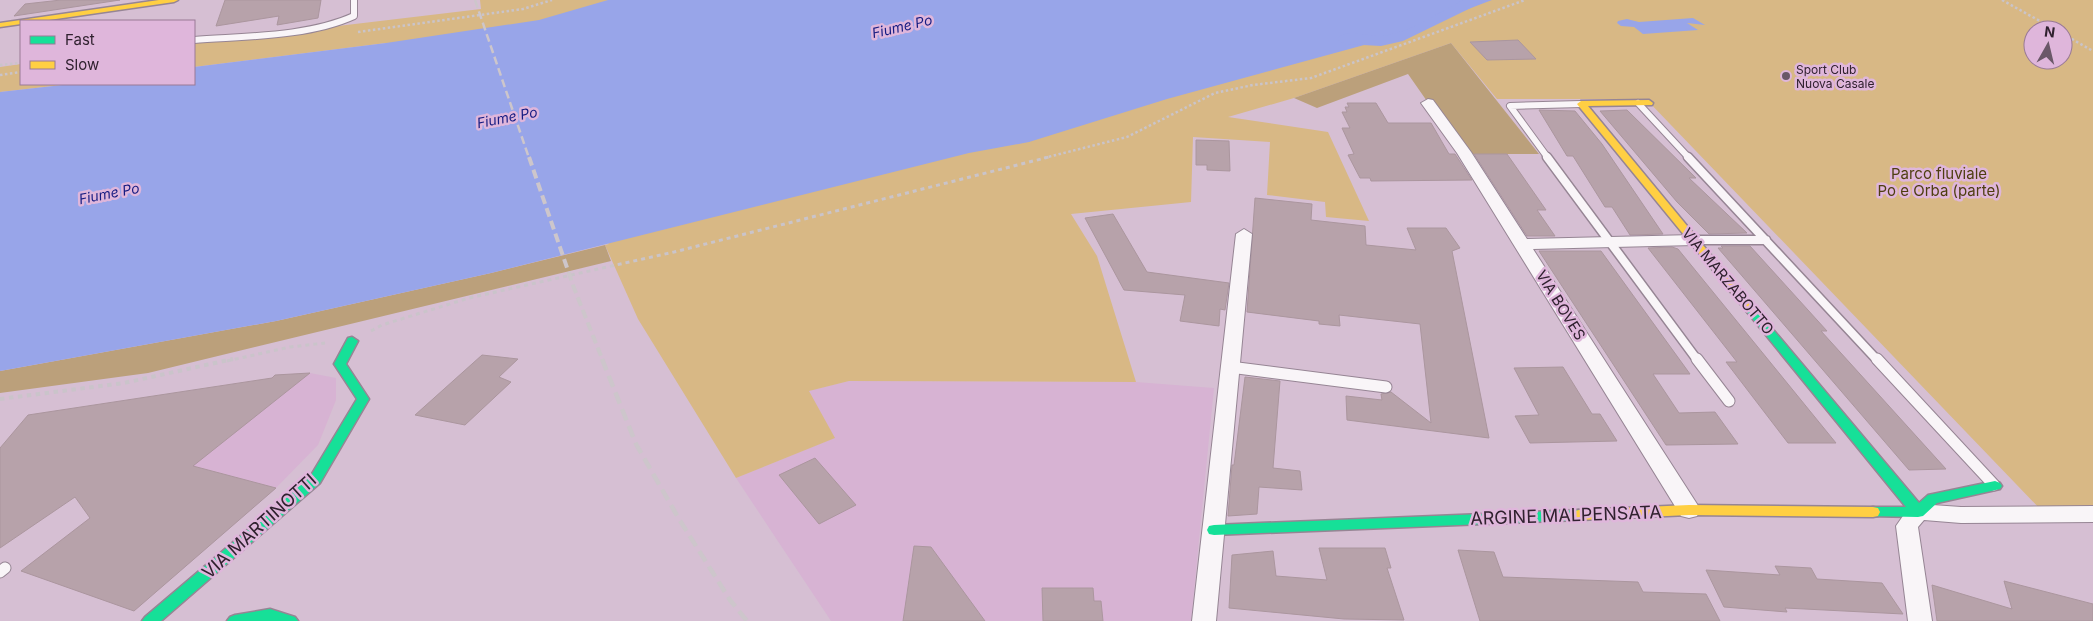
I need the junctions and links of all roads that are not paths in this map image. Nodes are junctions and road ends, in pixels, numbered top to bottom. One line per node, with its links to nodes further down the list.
1 (174, 0): 3 (street)
2 (354, 0): 6 (lane)
3 (35, 20)
4 (20, 22): 5 (street)
5 (0, 25)
6 (195, 40)
7 (1428, 103): 14 (street, VIA BOVES)
8 (1644, 103): 9 (street); 12 (lane)
9 (1580, 104): 11 (street, VIA MARZABOTTO); 13 (lane)
10 (1244, 234): 16 (street)
11 (1694, 240): 12 (lane); 13 (street); 21 (street, VIA MARZABOTTO)
12 (1766, 240): 19 (lane)
13 (1608, 242): 14 (street); 18 (lane)
14 (1522, 244): 20 (street, VIA BOVES)
15 (352, 341): 24 (street, VIA MARTINOTTI)
16 (1230, 367): 17 (lane); 23 (street)
17 (1386, 387)
18 (1729, 401)
19 (1995, 486): 21 (street)
20 (1689, 510): 21 (street, ARGINE MALPENSATA); 23 (street, ARGINE MALPENSATA)
21 (1918, 512): 22 (street, ARGINE MALPENSATA); 28 (street)
22 (2093, 514)
23 (1214, 530): 27 (street)
24 (150, 621)
25 (235, 621): 26 (street)
26 (290, 621)
27 (1204, 621)
28 (1920, 621)

